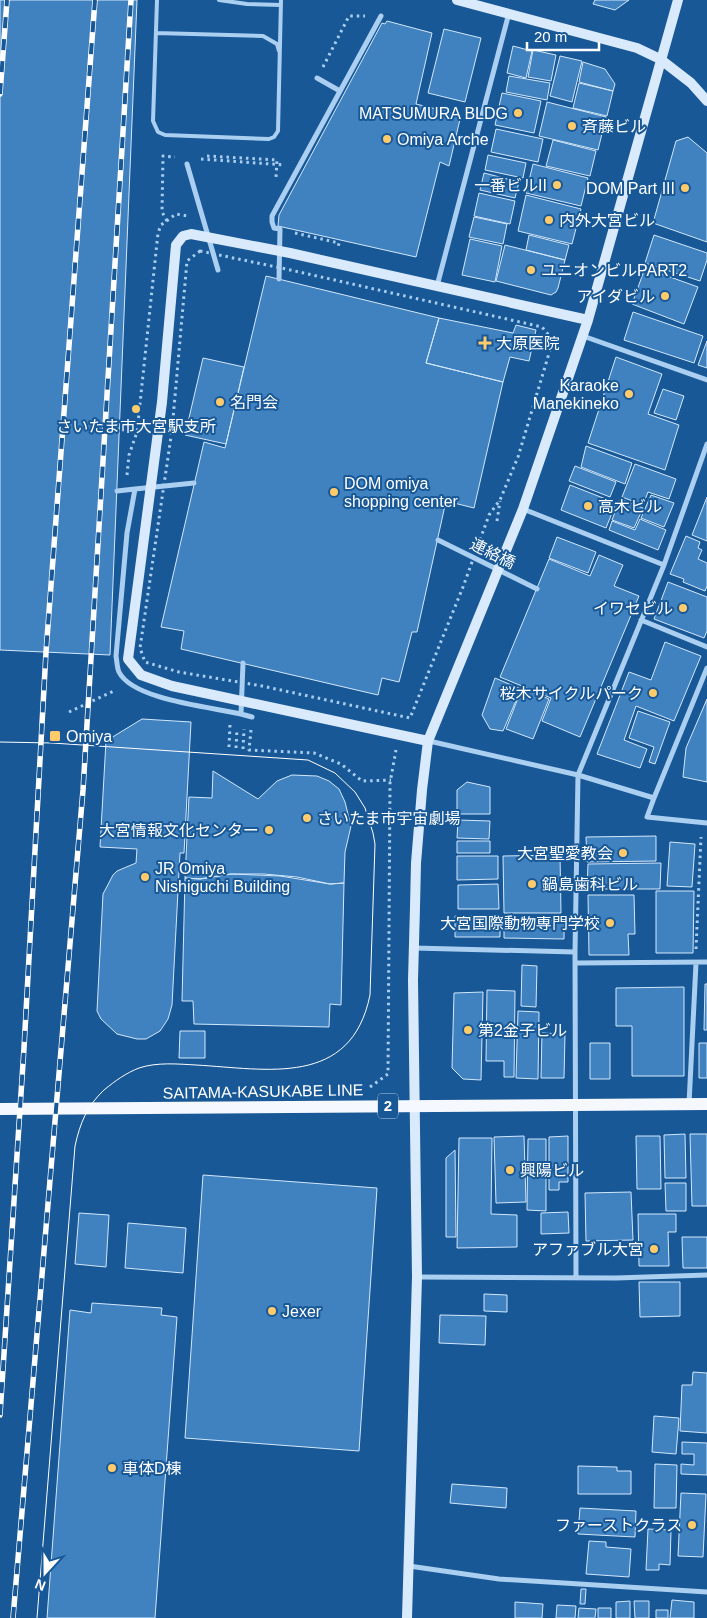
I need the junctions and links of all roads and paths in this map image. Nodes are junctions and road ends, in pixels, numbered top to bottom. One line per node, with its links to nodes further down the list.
1 (157, 0): 9 (lane)
2 (219, 0): 5 (lane)
3 (457, 0): 6 (street)
4 (678, 0): 11 (street)
5 (281, 2): 10 (lane)
6 (509, 13): 11 (street); 22 (street)
7 (365, 16): 12 (path)
8 (381, 16): 13 (street)
9 (156, 33): 10 (lane); 10 (lane)
10 (280, 53)
11 (660, 60): 14 (street); 23 (street)
12 (317, 78): 13 (street)
13 (340, 91): 18 (street)
14 (707, 101)
15 (207, 156): 16 (path)
16 (268, 160)
17 (187, 164): 20 (street)
18 (280, 229): 19 (path); 21 (street)
19 (340, 243)
20 (218, 270)
21 (279, 279)
22 (437, 286): 23 (street); 45 (street)
23 (588, 320): 24 (street)
24 (583, 336): 25 (street); 31 (street)
25 (707, 380)
26 (707, 446): 34 (street)
27 (194, 483): 28 (street)
28 (135, 488): 29 (street); 42 (street)
29 (117, 491)
30 (500, 500): 30 (path); 32 (path)
31 (524, 509): 34 (street); 45 (street)
32 (499, 516)
33 (438, 540): 35 (street, 連絡橋)
34 (664, 565): 36 (street)
35 (537, 589)
36 (641, 620): 37 (street); 49 (street)
37 (707, 647)
38 (243, 663): 43 (street)
39 (707, 668): 51 (street)
40 (117, 689): 41 (path)
41 (69, 712)
42 (231, 712): 43 (street); 46 (path)
43 (240, 714): 44 (street); 47 (path)
44 (252, 717)
45 (428, 741): 49 (street); 53 (street)
46 (229, 747)
47 (236, 748)
48 (249, 750): 50 (path)
49 (578, 775): 51 (street); 54 (street)
50 (391, 780)
51 (654, 798): 52 (street)
52 (705, 822): 57 (path)
53 (414, 948): 54 (street); 61 (street)
54 (575, 952): 56 (street)
55 (707, 962): 57 (street)
56 (576, 963): 57 (street); 58 (street)
57 (696, 963): 59 (street)
58 (576, 1104): 59 (main road, SAITAMA-KASUKABE LINE / 2); 61 (main road, SAITAMA-KASUKABE LINE / 2); 65 (street)
59 (689, 1104): 60 (main road, SAITAMA-KASUKABE LINE / 2)
60 (707, 1104)
61 (414, 1106): 62 (main road, SAITAMA-KASUKABE LINE / 2); 64 (street)
62 (0, 1109)
63 (707, 1275): 65 (street)
64 (417, 1277): 65 (street); 66 (street)
65 (576, 1278)
66 (409, 1566): 67 (street); 68 (street)
67 (707, 1592)
68 (407, 1618)

